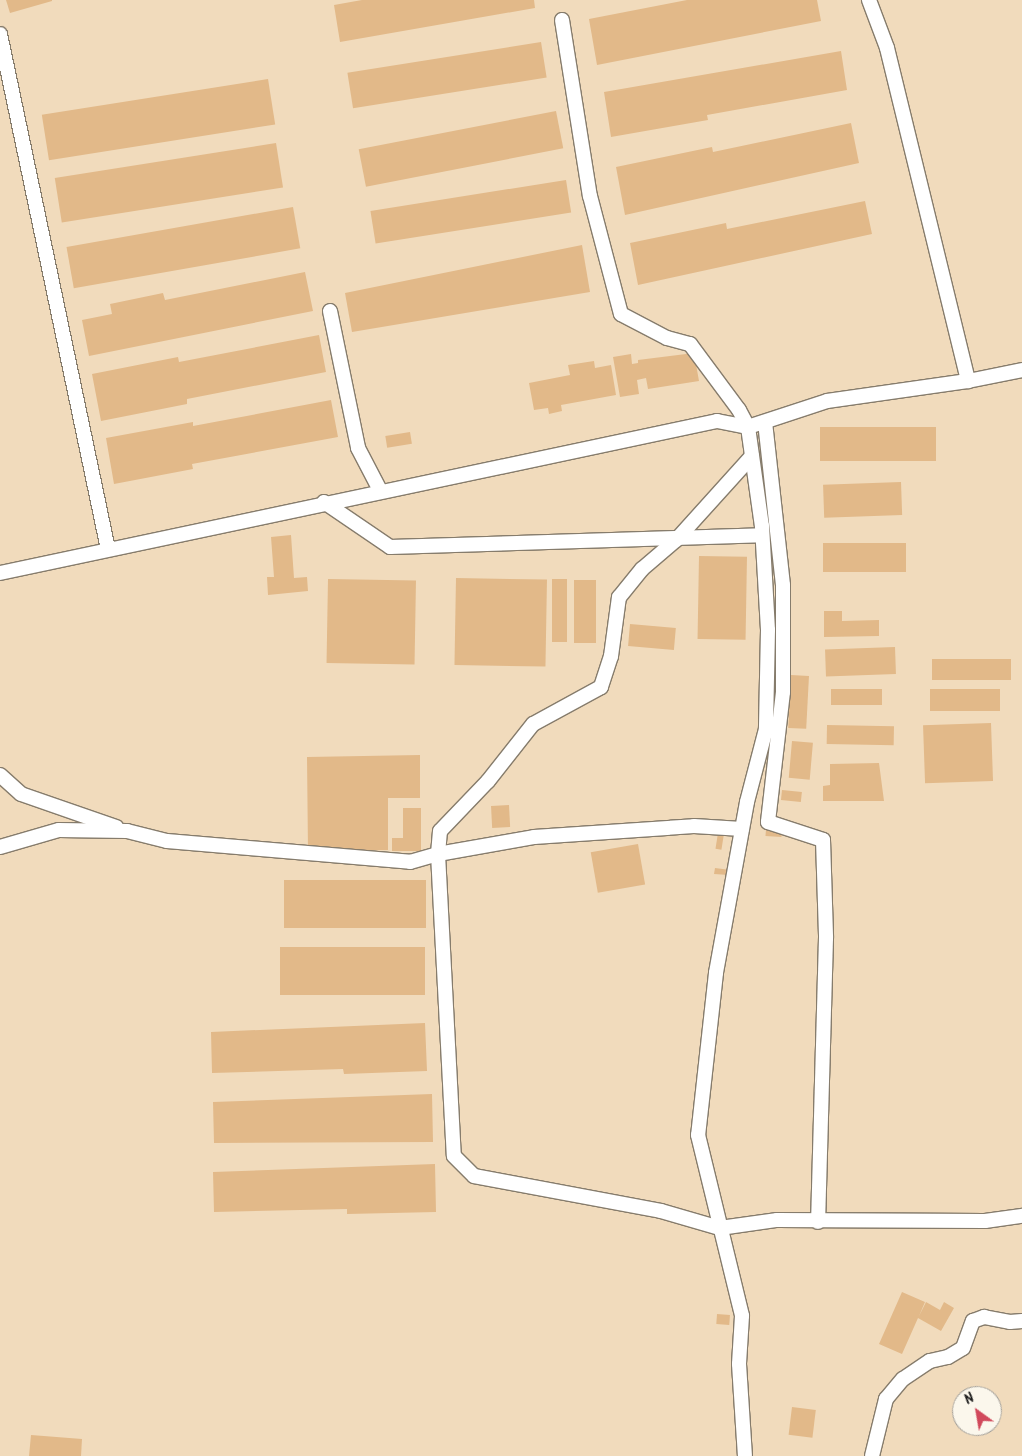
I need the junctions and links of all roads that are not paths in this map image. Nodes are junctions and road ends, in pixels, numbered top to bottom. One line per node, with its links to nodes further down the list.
1 (869, 0): 6 (street)
2 (562, 20): 8 (street)
3 (0, 34): 14 (street)
4 (330, 311): 10 (street)
5 (1022, 370): 6 (street)
6 (968, 381): 7 (street)
7 (765, 422): 8 (street); 22 (street)
8 (748, 427): 9 (street); 10 (street)
9 (752, 456): 12 (street); 13 (street)
10 (380, 490): 11 (street)
11 (324, 502): 13 (street); 14 (street)
12 (762, 535): 13 (street); 17 (street)
13 (676, 540): 20 (street)
14 (108, 549): 15 (street)
15 (0, 573)
16 (0, 775): 18 (street)
17 (742, 829): 20 (street); 23 (street)
18 (127, 830): 19 (street); 20 (street)
19 (0, 847)
20 (438, 854): 23 (street)
21 (1022, 1216): 22 (street)
22 (818, 1222): 23 (street)
23 (720, 1228): 25 (street)
24 (1022, 1321): 26 (street)
25 (745, 1456)
26 (872, 1456)

